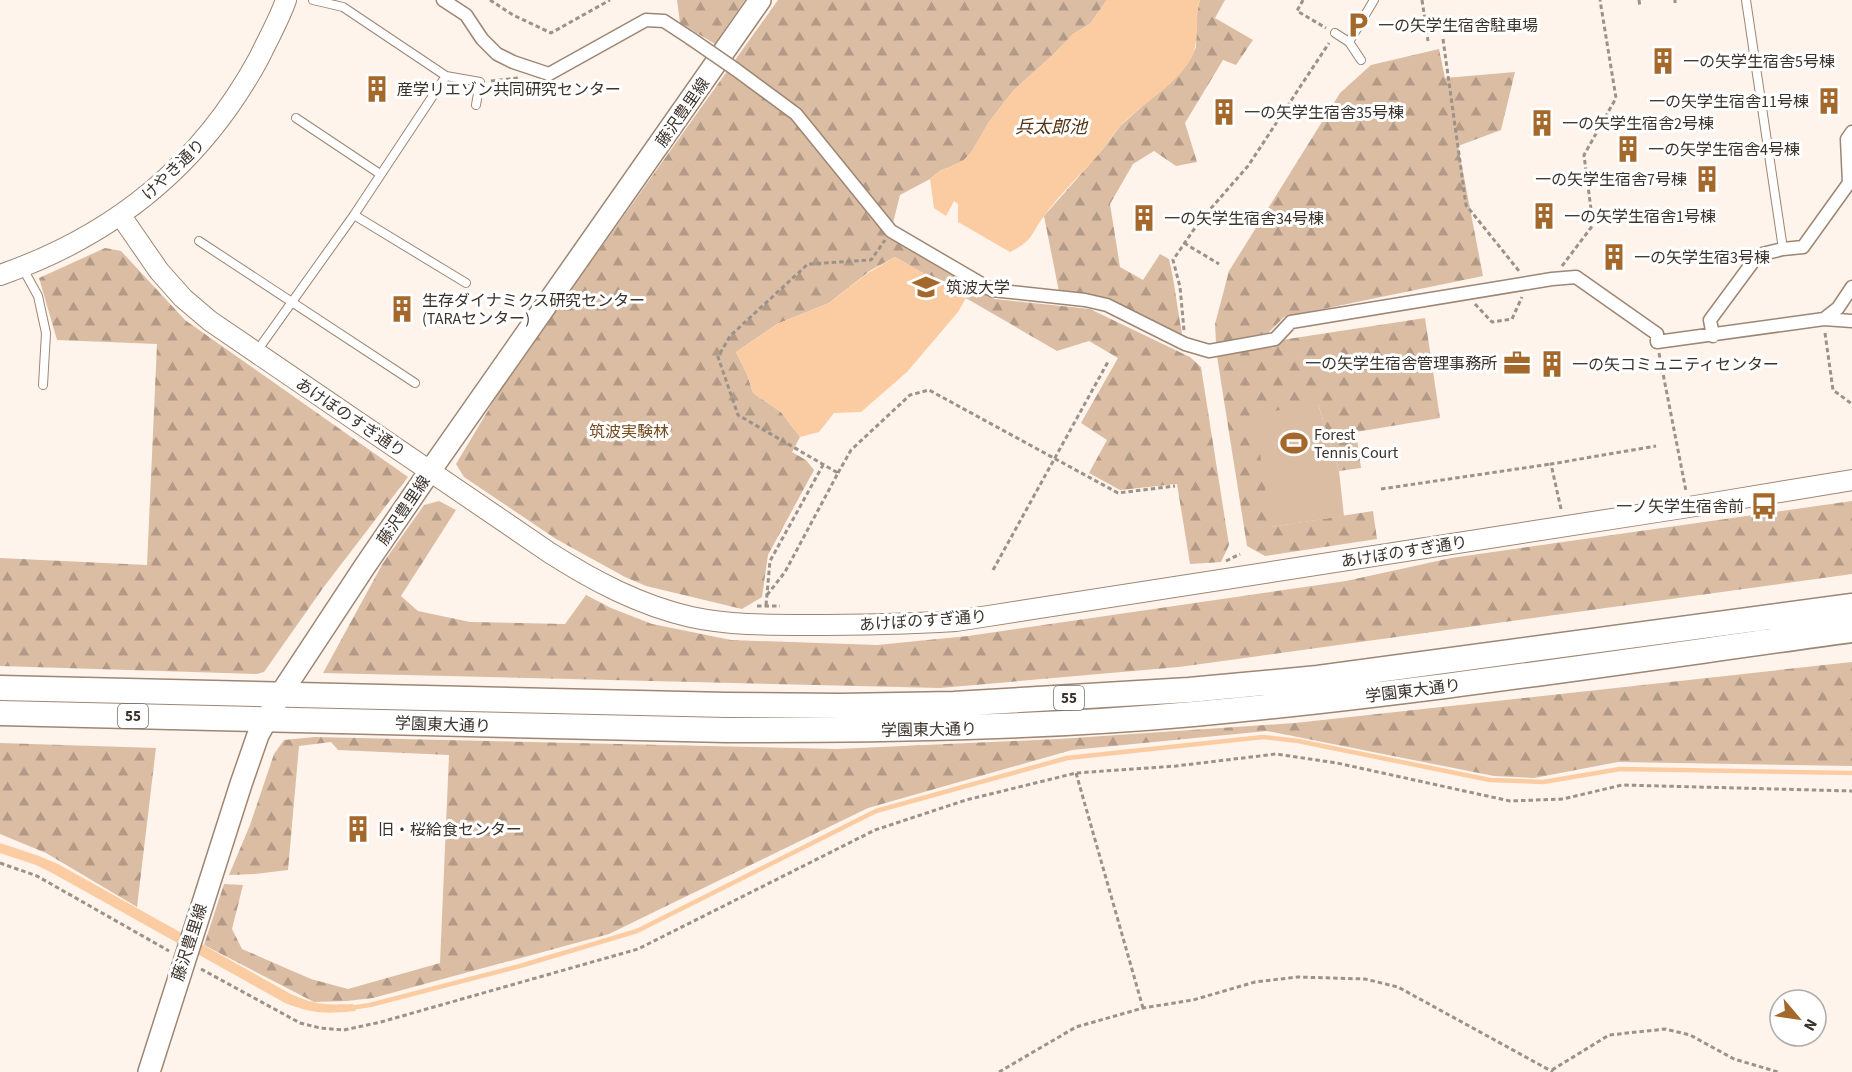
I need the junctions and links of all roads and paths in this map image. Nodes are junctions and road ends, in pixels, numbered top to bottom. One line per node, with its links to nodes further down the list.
1 (286, 0): 25 (street, けやき通り)
2 (313, 0): 19 (lane)
3 (443, 0): 26 (street, bridge)
4 (490, 0): 5 (path)
5 (610, 0)
6 (760, 0): 53 (main road, 藤沢豊里線)
7 (1303, 0): 14 (path)
8 (1374, 0): 17 (lane)
9 (1422, 0): 16 (path)
10 (1600, 0): 33 (path)
11 (1639, 0): 13 (path)
12 (1746, 0): 29 (lane)
13 (1640, 7)
14 (1335, 33): 17 (lane); 28 (path)
15 (1443, 39): 35 (path)
16 (1428, 41)
17 (1349, 42): 18 (lane)
18 (1361, 60)
19 (446, 76): 20 (lane); 23 (lane)
20 (476, 105)
21 (296, 118): 23 (lane)
22 (1852, 132): 29 (street)
23 (380, 174): 24 (lane)
24 (354, 214): 34 (lane); 38 (lane)
25 (120, 216): 31 (street, けやき通り); 44 (street, あけぼのすぎ通り)
26 (891, 231): 43 (street); 52 (path)
27 (199, 241): 38 (lane)
28 (1184, 243): 30 (path); 43 (path)
29 (1783, 249): 41 (street)
30 (1219, 264)
31 (22, 267): 32 (street, けやき通り); 47 (lane)
32 (0, 275)
33 (1552, 279): 35 (street); 42 (street)
34 (466, 283)
35 (1528, 283): 37 (street); 37 (path)
36 (1852, 287): 39 (street)
37 (1466, 294): 43 (street)
38 (292, 302): 44 (lane); 46 (lane)
39 (1824, 319): 40 (street); 41 (street); 48 (path)
40 (1852, 321)
41 (1713, 336): 42 (street)
42 (1657, 342): 58 (path)
43 (1185, 344)
44 (256, 352): 53 (street, あけぼのすぎ通り)
45 (1109, 360): 50 (path)
46 (415, 383)
47 (43, 385)
48 (1852, 404)
49 (1656, 446): 51 (path)
50 (1055, 458): 54 (path); 56 (path); 62 (path)
51 (1551, 464): 57 (path); 59 (path)
52 (823, 465): 54 (path); 63 (path)
53 (430, 471): 67 (street, あけぼのすぎ通り); 70 (main road, 藤沢豊里線)
54 (838, 473): 63 (path)
55 (1852, 480): 58 (street, あけぼのすぎ通り)
56 (1175, 486)
57 (1381, 489)
58 (1689, 507): 59 (street, あけぼのすぎ通り)
59 (1564, 525): 67 (street, あけぼのすぎ通り)
60 (1240, 554): 61 (path)
61 (1223, 563)
62 (993, 570)
63 (767, 595): 67 (path)
64 (1852, 606): 70 (main road, 学園東大通り / 55)
65 (749, 609): 67 (path)
66 (788, 610): 67 (path)
67 (766, 615)
68 (1852, 630): 72 (main road, 学園東大通り / 55)
69 (0, 688): 70 (main road, 学園東大通り / 55)
70 (280, 695): 72 (main road, 藤沢豊里線)
71 (0, 712): 72 (main road, 学園東大通り / 55)
72 (267, 719): 76 (main road, 藤沢豊里線)
73 (1076, 773): 74 (path); 76 (path); 77 (path)
74 (1852, 791)
75 (0, 863): 76 (path)
76 (188, 948): 79 (main road, 藤沢豊里線)
77 (1143, 1008): 78 (path); 80 (path)
78 (1552, 1071): 81 (path)
79 (149, 1072)
80 (999, 1072)
81 (1778, 1072)

